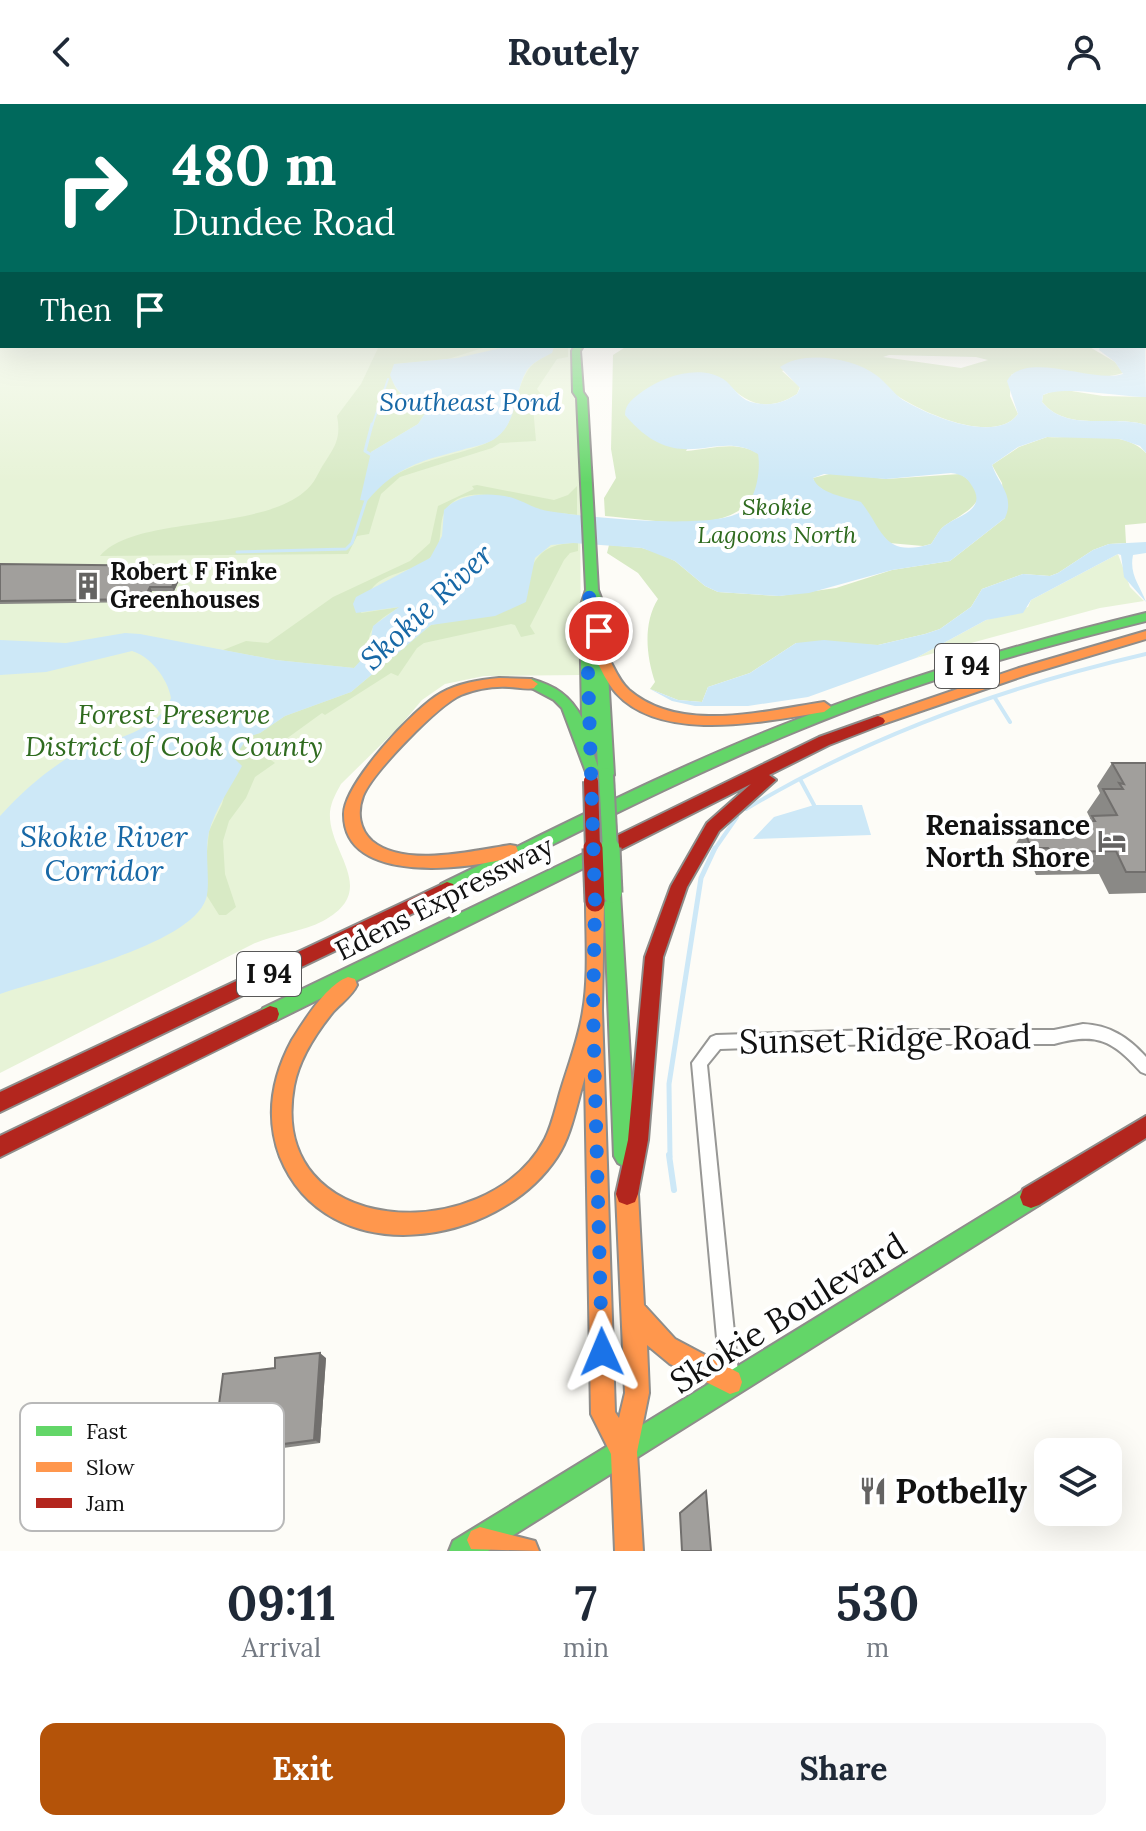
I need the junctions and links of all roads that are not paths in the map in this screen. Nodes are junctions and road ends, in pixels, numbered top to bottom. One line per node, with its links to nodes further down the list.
1 (582, 349): 2 (main road)
2 (592, 590): 5 (main road); 8 (main road)
3 (1146, 617): 6 (main road, Edens Expressway / I 94)
4 (1146, 635): 7 (main road, Edens Expressway / I 94)
5 (601, 656): 6 (main road); 8 (main road)
6 (857, 703): 9 (main road, Edens Expressway / I 94)
7 (824, 741): 10 (main road, Edens Expressway / I 94); 16 (main road)
8 (596, 775): 9 (main road); 11 (main road, bridge); 16 (main road, bridge)
9 (539, 845): 13 (main road, Edens Expressway / I 94)
10 (382, 959): 11 (main road); 15 (main road, Edens Expressway / I 94)
11 (593, 1010): 19 (main road)
12 (1146, 1067): 18 (street, Sunset Ridge Road)
13 (0, 1102)
14 (1146, 1126): 18 (main road, Skokie Boulevard)
15 (0, 1147)
16 (627, 1194): 17 (main road)
17 (632, 1298): 18 (main road); 19 (main road)
18 (730, 1382): 19 (main road, Skokie Boulevard)
19 (624, 1452): 20 (main road, Skokie Boulevard); 23 (main road)
20 (480, 1540): 21 (main road, Skokie Boulevard); 22 (main road)
21 (463, 1551)
22 (525, 1551)
23 (629, 1551)

